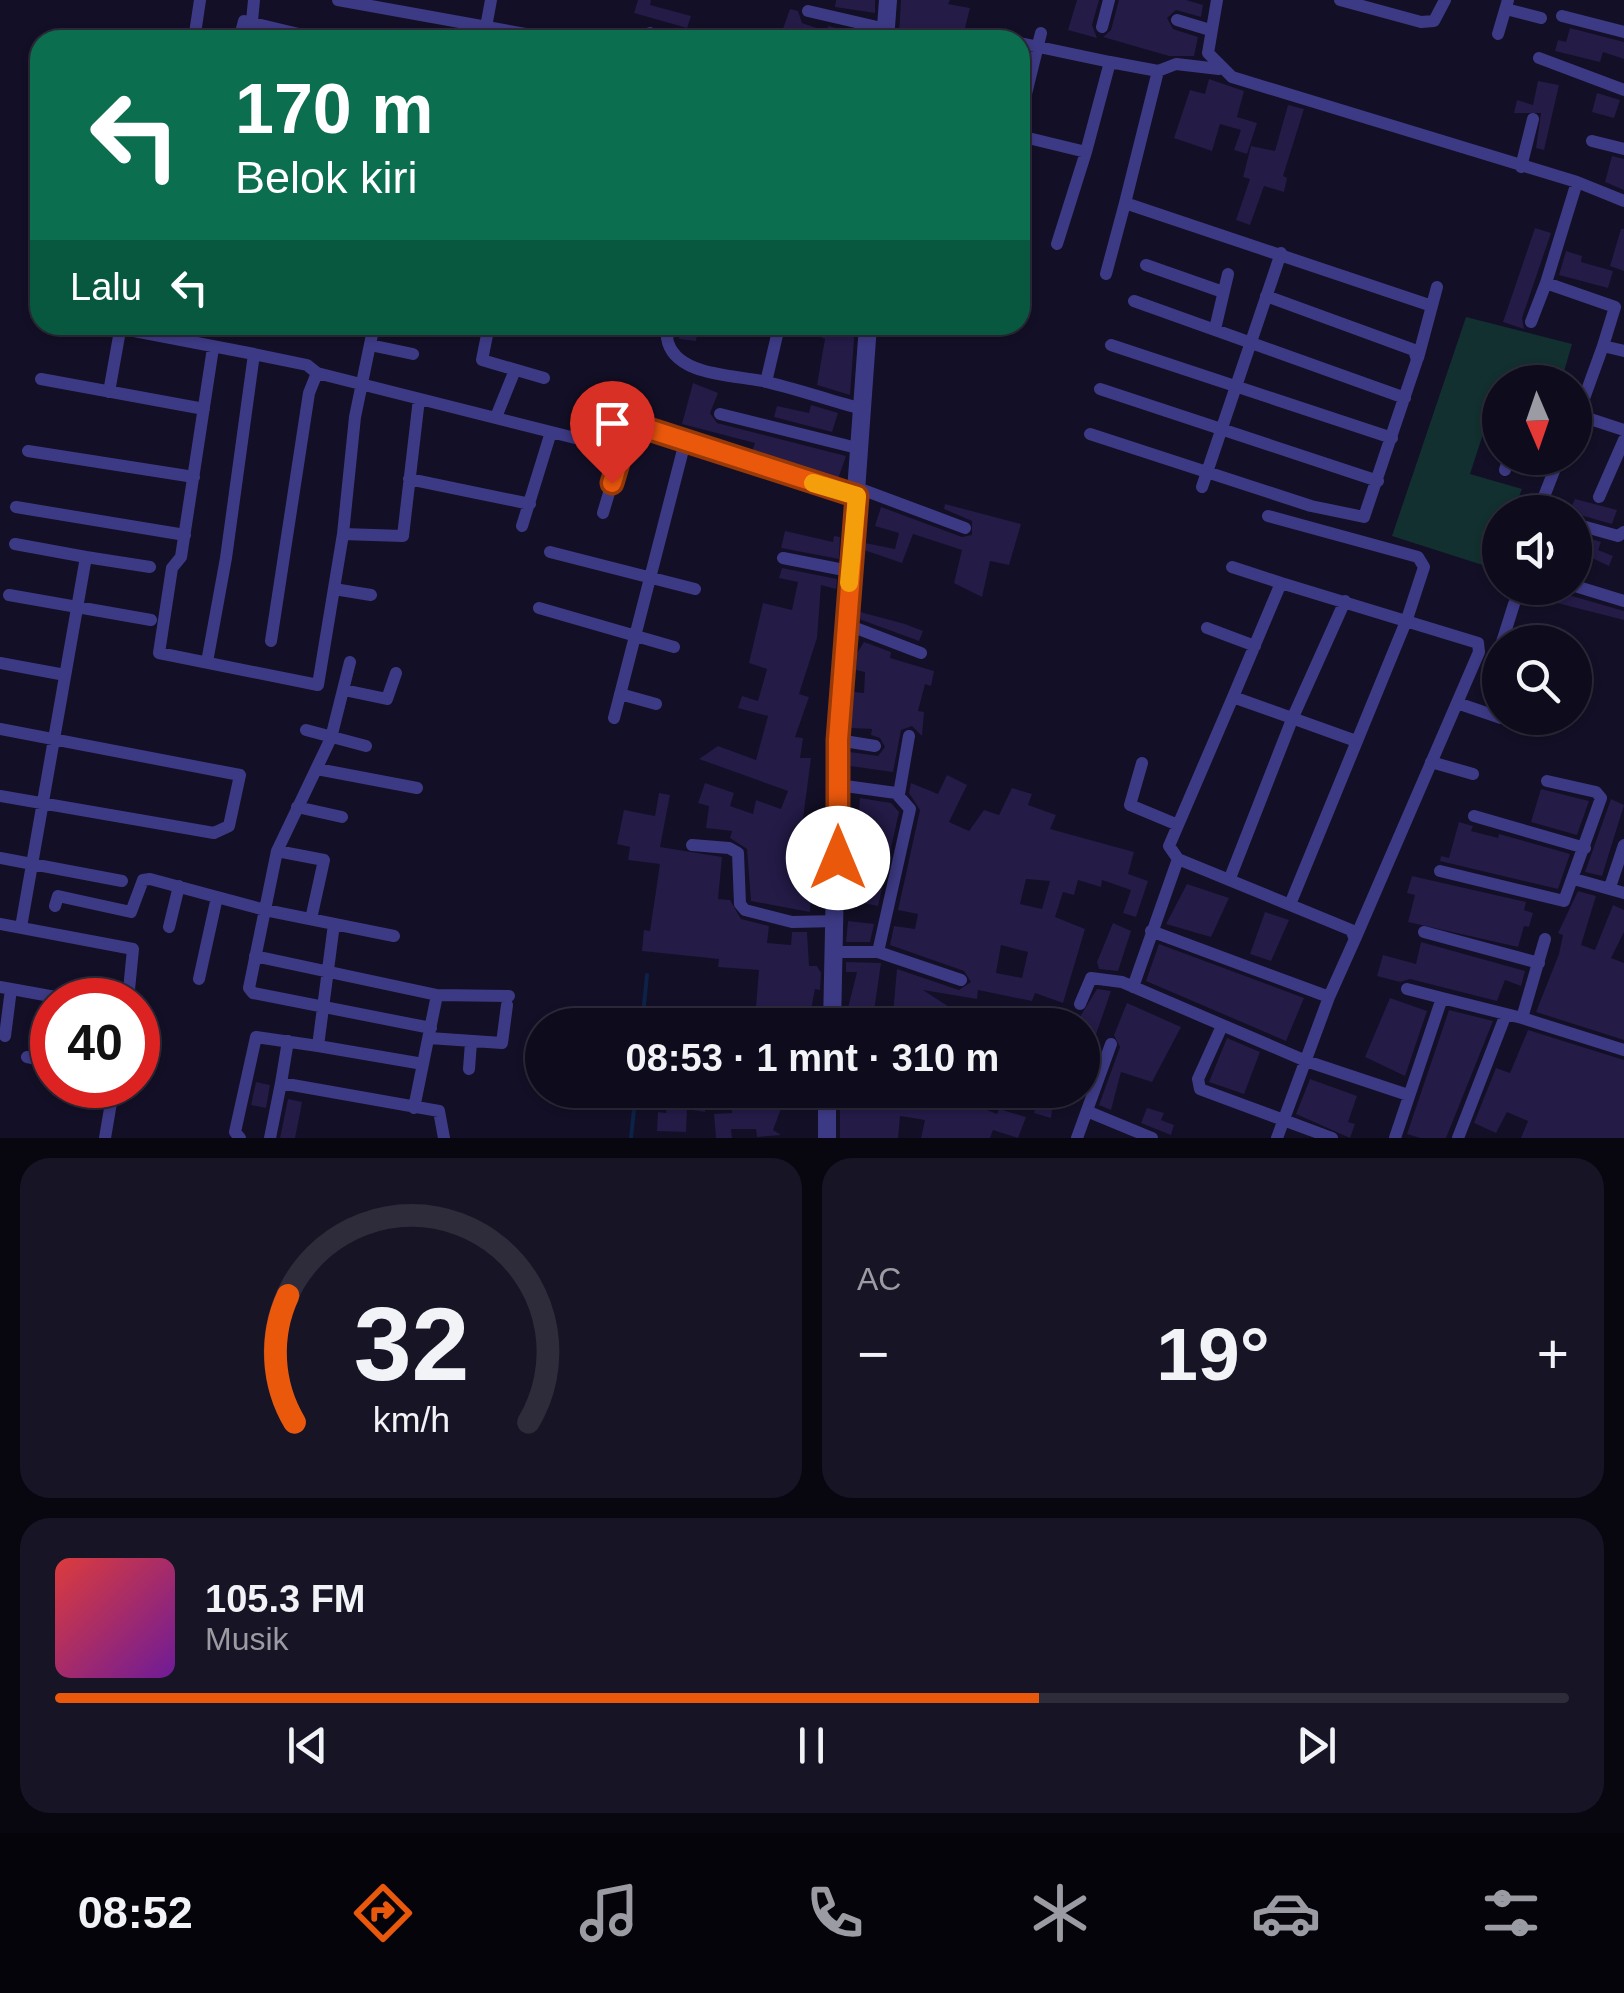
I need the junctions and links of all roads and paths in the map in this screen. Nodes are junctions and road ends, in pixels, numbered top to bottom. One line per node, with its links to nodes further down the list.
1 (200, 0): 18 (street)
2 (254, 0): 16 (street)
3 (338, 0): 21 (street)
4 (491, 0): 22 (street)
5 (888, 0): 24 (street)
6 (1109, 0): 17 (street)
7 (1217, 0): 25 (street)
8 (1340, 0): 10 (street)
9 (1445, 0): 10 (street)
10 (1374, 4)
11 (1507, 5): 14 (street); 27 (street)
12 (808, 10): 23 (street)
13 (1562, 16): 26 (street)
14 (1540, 18)
15 (1177, 20): 25 (street)
16 (252, 21): 19 (street); 20 (street)
17 (1102, 27)
18 (196, 30)
19 (242, 30)
20 (286, 30)
21 (476, 30)
22 (481, 30)
23 (870, 30)
24 (885, 30)
25 (1210, 30): 32 (street)
26 (1624, 32)
27 (1498, 34)
28 (1040, 40): 29 (street); 31 (street); 34 (street)
29 (1030, 41)
30 (1538, 58): 35 (street)
31 (1110, 62): 33 (street); 40 (street)
32 (1221, 70): 33 (street); 41 (street)
33 (1158, 71): 44 (street)
34 (1030, 79)
35 (1624, 90)
36 (1533, 120): 41 (street)
37 (1030, 138): 40 (street)
38 (1592, 141): 39 (street)
39 (1624, 149)
40 (1086, 152): 45 (street)
41 (1521, 167): 42 (street)
42 (1577, 182): 43 (street); 50 (street)
43 (1624, 201)
44 (1126, 203): 46 (street); 48 (street)
45 (1057, 244)
46 (1281, 253): 53 (street); 55 (street)
47 (1146, 265): 52 (street)
48 (1106, 274)
49 (1228, 274): 52 (street)
50 (1546, 283): 56 (street); 68 (street)
51 (1437, 287): 55 (street)
52 (1223, 292): 57 (street)
53 (1266, 296): 65 (street); 73 (street)
54 (1134, 300): 57 (street)
55 (1432, 306): 73 (street)
56 (1531, 322)
57 (1215, 328): 65 (street)
58 (119, 335): 83 (street)
59 (155, 335): 69 (street)
60 (372, 335): 66 (street)
61 (487, 335): 74 (street)
62 (667, 335): 79 (street)
63 (777, 335): 79 (street)
64 (867, 335): 87 (street)
65 (1251, 340): 81 (street); 84 (street)
66 (370, 344): 72 (street); 80 (street)
67 (1111, 345): 81 (street)
68 (1603, 346): 70 (street); 76 (street)
69 (213, 348): 71 (street); 86 (street)
70 (1624, 351)
71 (254, 354): 75 (street); 146 (street)
72 (414, 354)
73 (1417, 360): 84 (street)
74 (515, 370): 77 (street); 89 (street)
75 (317, 373): 80 (street); 140 (street)
76 (1592, 375)
77 (544, 378)
78 (41, 380): 83 (street)
79 (766, 382): 87 (street)
80 (362, 384): 85 (street); 115 (street)
81 (1236, 386): 92 (street); 96 (street)
82 (1100, 388): 92 (street)
83 (109, 392): 86 (street)
84 (1404, 398): 96 (street)
85 (419, 399): 89 (street); 102 (street)
86 (204, 409): 101 (street)
87 (863, 410): 99 (street)
88 (720, 414): 99 (street)
89 (496, 417): 94 (street)
90 (1592, 421): 93 (street)
91 (630, 423): 94 (street); 98 (street); 109 (street)
92 (1221, 430): 103 (street); 104 (street)
93 (1624, 430)
94 (550, 432): 107 (street)
95 (1090, 434): 103 (street)
96 (1392, 438): 104 (street)
97 (1624, 440): 106 (street)
98 (685, 442): 105 (street); 124 (street)
99 (861, 449): 105 (street)
100 (28, 451): 101 (street)
101 (194, 477): 116 (street)
102 (409, 479): 107 (street); 115 (street)
103 (1204, 480): 104 (street)
104 (1378, 481)
105 (858, 492): 112 (street); 123 (street)
106 (1598, 497)
107 (530, 504): 111 (street)
108 (16, 506): 116 (street)
109 (602, 513)
110 (1268, 516): 135 (street)
111 (522, 526)
112 (966, 528)
113 (1592, 529): 114 (street)
114 (1624, 532)
115 (343, 534): 126 (street)
116 (185, 535): 146 (street)
117 (15, 544): 119 (street)
118 (550, 552): 124 (street)
119 (86, 556): 121 (street); 133 (street)
120 (783, 558): 123 (street)
121 (150, 567)
122 (1232, 567): 125 (street)
123 (849, 571): 137 (street)
124 (650, 577): 127 (street); 139 (street)
125 (1281, 583): 131 (street); 143 (street)
126 (334, 589): 130 (street); 146 (street)
127 (695, 589)
128 (1592, 591): 132 (street)
129 (9, 595): 133 (street)
130 (370, 595)
131 (1346, 601): 135 (street); 157 (street)
132 (1624, 601)
133 (76, 608): 136 (street); 150 (street)
134 (539, 608): 139 (street)
135 (1407, 619): 141 (street); 165 (street)
136 (151, 620)
137 (848, 625): 145 (street); 164 (street)
138 (1208, 628): 143 (street)
139 (635, 636): 144 (street); 152 (street)
140 (271, 640)
141 (1478, 643): 142 (street); 154 (street)
142 (1482, 643)
143 (1254, 646): 153 (street)
144 (674, 647)
145 (922, 653)
146 (206, 662)
147 (350, 662): 151 (street)
148 (0, 663): 150 (street)
149 (396, 673): 151 (street)
150 (65, 675): 162 (street)
151 (344, 690): 163 (street)
152 (620, 694): 155 (street); 158 (street)
153 (1233, 697): 157 (street); 181 (street)
154 (1457, 703): 156 (street); 168 (street)
155 (656, 704)
156 (1482, 712)
157 (1293, 717): 165 (street); 190 (street)
158 (614, 718)
159 (0, 729): 162 (street)
160 (306, 730): 163 (street)
161 (909, 736): 175 (street)
162 (55, 738): 177 (street); 177 (street)
163 (331, 738): 166 (street); 170 (street)
164 (838, 740): 167 (street); 173 (street)
165 (1356, 741): 198 (street)
166 (366, 746)
167 (875, 746)
168 (1431, 762): 171 (street); 209 (street)
169 (1142, 763): 181 (street)
170 (317, 769): 174 (street); 178 (street)
171 (1473, 774)
172 (1547, 781): 184 (street)
173 (838, 786): 175 (street); 201 (street)
174 (417, 788)
175 (899, 794): 212 (street)
176 (0, 796): 177 (street)
177 (44, 803): 188 (street)
178 (296, 807): 179 (street); 185 (street)
179 (342, 816)
180 (1474, 816): 184 (street)
181 (1178, 825): 187 (street)
182 (692, 845): 201 (street)
183 (1624, 845): 194 (street)
184 (1584, 848): 191 (street)
185 (278, 850): 199 (street); 200 (street)
186 (0, 858): 188 (street)
187 (1178, 858): 190 (street); 206 (street)
188 (33, 864): 192 (street); 204 (street)
189 (1440, 870): 191 (street)
190 (1230, 878): 198 (street)
191 (1574, 879): 194 (street)
192 (122, 881)
193 (179, 886): 196 (street); 197 (street); 205 (street)
194 (1610, 887): 195 (street)
195 (1624, 892)
196 (58, 896)
197 (217, 897): 199 (street); 217 (street)
198 (1290, 902): 209 (street)
199 (265, 910): 200 (street); 213 (street)
200 (311, 919): 203 (street)
201 (838, 921): 211 (street)
202 (0, 924): 204 (street)
203 (334, 924): 208 (street); 215 (street)
204 (21, 927): 216 (street)
205 (169, 927)
206 (1151, 930): 219 (street); 223 (street)
207 (1424, 932): 214 (street)
208 (394, 936)
209 (1356, 939): 223 (street)
210 (1545, 939): 214 (street)
211 (837, 952): 212 (street); 226 (street)
212 (878, 952): 218 (street)
213 (255, 956): 215 (street); 227 (street)
214 (1539, 963): 229 (street)
215 (329, 973): 222 (street); 227 (street)
216 (130, 978)
217 (199, 979)
218 (961, 980)
219 (1133, 987): 225 (street); 230 (street)
220 (6, 988): 232 (street)
221 (1407, 989): 224 (street)
222 (437, 995): 231 (street); 234 (street)
223 (1329, 997): 240 (street)
224 (1442, 998): 228 (street); 244 (street)
225 (1080, 1004)
226 (833, 1008)
227 (324, 1009): 231 (street); 236 (street)
228 (1506, 1014): 229 (street); 261 (street)
229 (1522, 1018): 237 (street)
230 (1222, 1026): 240 (street); 249 (street)
231 (430, 1032): 234 (street); 241 (street)
232 (4, 1036)
233 (288, 1041): 236 (street); 243 (street); 252 (street)
234 (471, 1042): 242 (street)
235 (1111, 1044): 248 (street)
236 (318, 1046): 241 (street)
237 (1624, 1050)
238 (27, 1057): 239 (street)
239 (30, 1058)
240 (1306, 1062): 244 (street); 249 (street)
241 (423, 1064): 246 (street)
242 (468, 1069)
243 (281, 1084): 246 (street); 253 (street)
244 (1408, 1095): 250 (street)
245 (110, 1108): 251 (street)
246 (414, 1108): 254 (street)
247 (827, 1108): 255 (street)
248 (1089, 1112): 256 (street); 257 (street)
249 (1286, 1118): 258 (street); 259 (street)
250 (1396, 1135): 260 (street)
251 (105, 1138)
252 (240, 1138)
253 (270, 1138)
254 (444, 1138)
255 (826, 1138)
256 (1077, 1138)
257 (1152, 1138)
258 (1277, 1138)
259 (1332, 1138)
260 (1413, 1138)
261 (1458, 1138)

